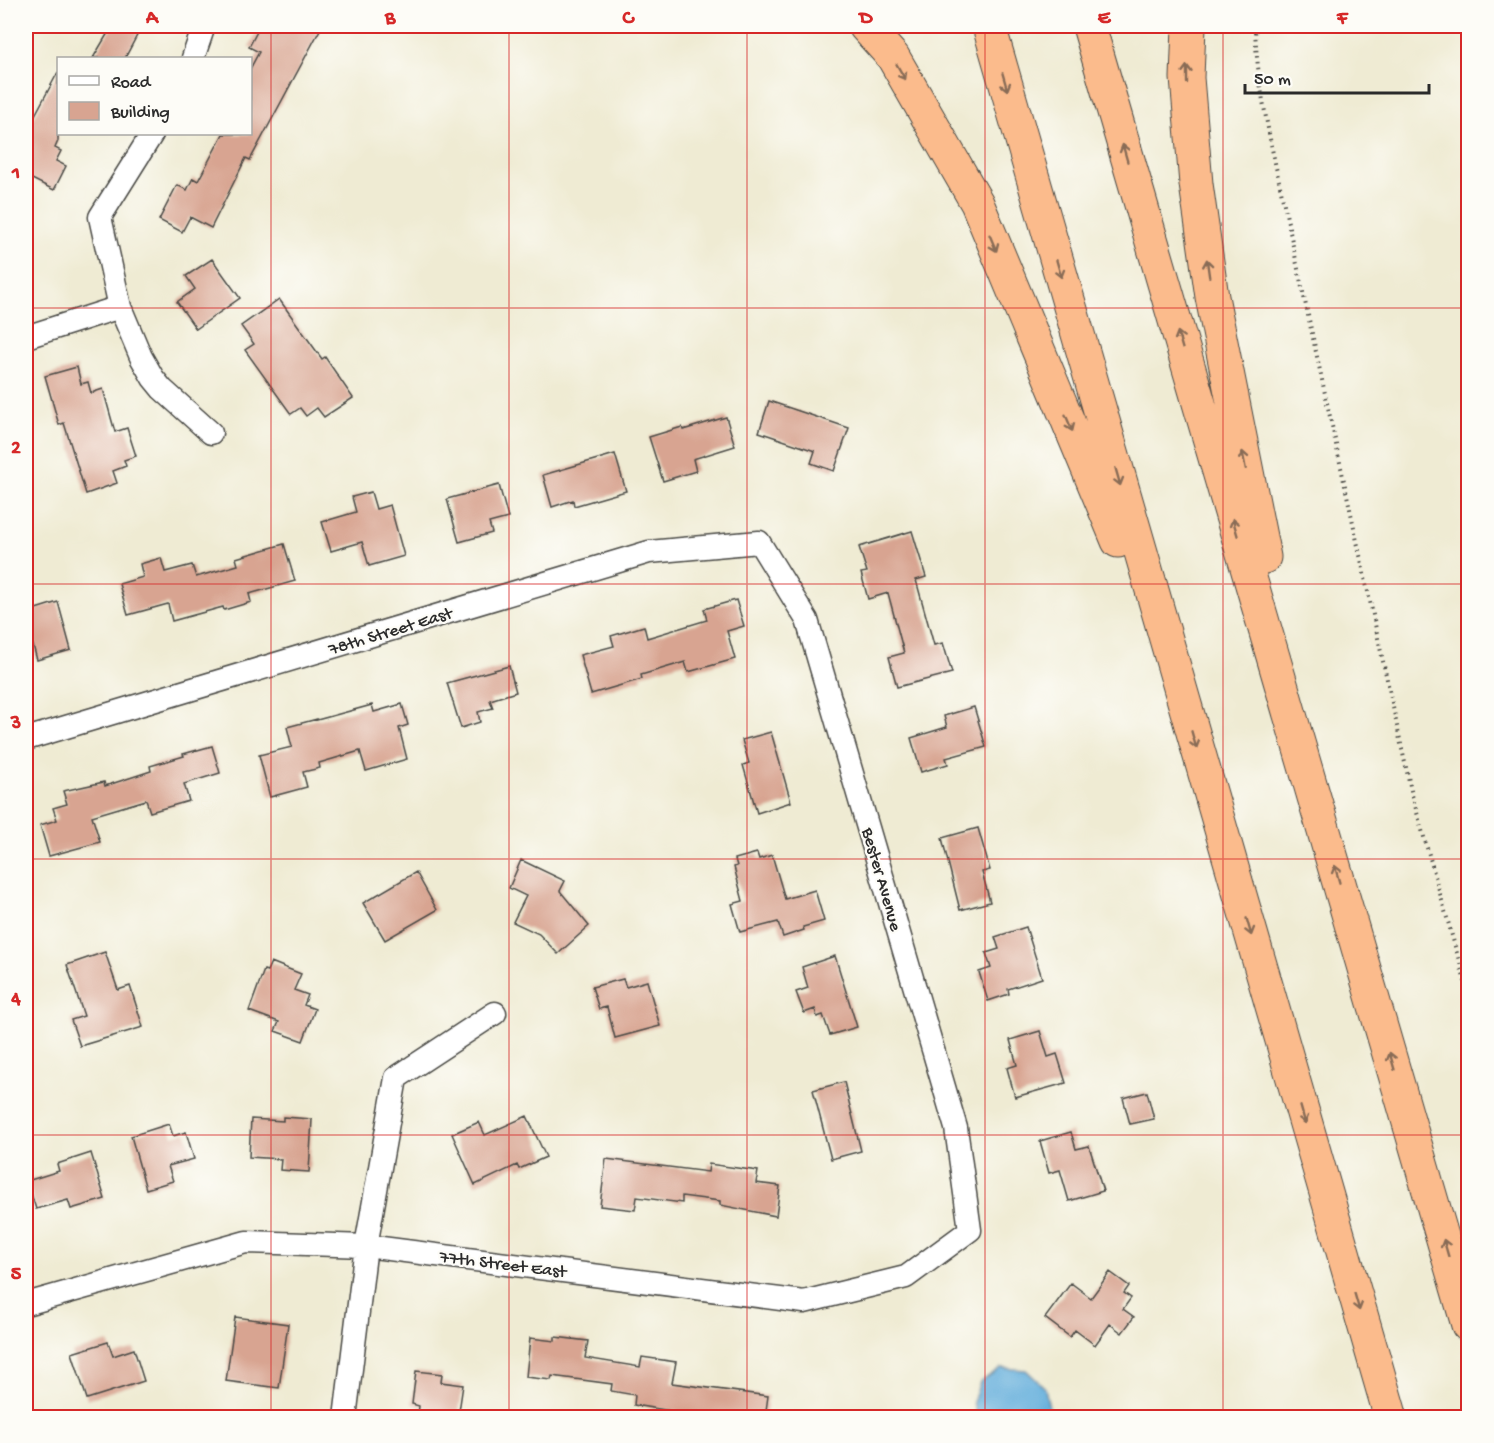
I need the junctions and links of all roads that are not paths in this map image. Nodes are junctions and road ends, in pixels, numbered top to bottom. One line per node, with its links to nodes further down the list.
1 (204, 26): 6 (street)
2 (865, 26): 12 (highway, one-way to 12)
3 (989, 26): 12 (highway, one-way to 12)
4 (1089, 26): 14 (highway, one-way to 4)
5 (1189, 26): 14 (highway, one-way to 5)
6 (194, 57)
7 (151, 135): 8 (street)
8 (120, 307): 9 (street); 10 (street)
9 (26, 338)
10 (211, 433)
11 (759, 542): 13 (street, 78th Street East); 16 (street, Bester Avenue)
12 (1178, 684): 21 (highway, one-way to 21)
13 (26, 739)
14 (1305, 764): 19 (highway, one-way to 14)
15 (495, 1013): 17 (street)
16 (970, 1230): 17 (street, 77th Street East)
17 (366, 1246): 18 (street, 77th Street East); 20 (street)
18 (26, 1304)
19 (1468, 1325)
20 (345, 1418)
21 (1391, 1418)

